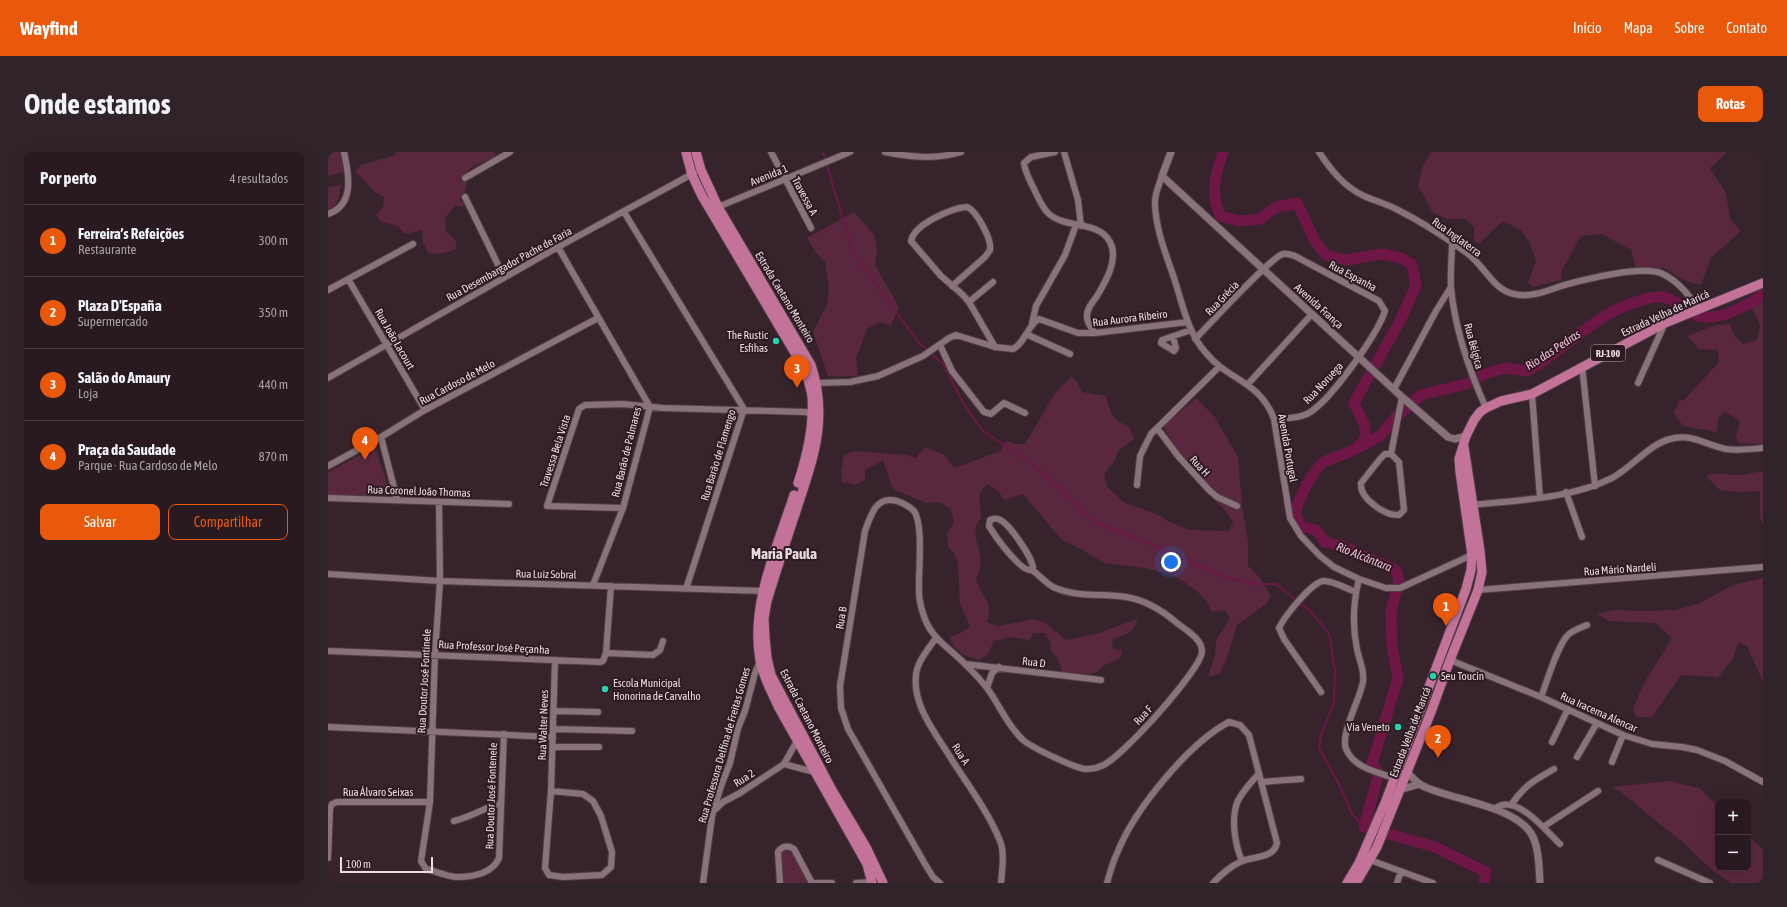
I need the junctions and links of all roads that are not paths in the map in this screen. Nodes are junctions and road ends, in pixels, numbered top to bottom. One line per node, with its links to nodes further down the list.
1 (344, 152): 22 (street)
2 (510, 152): 17 (street)
3 (686, 152): 15 (main road, Estrada Caetano Monteiro)
4 (696, 152): 14 (main road, Estrada Caetano Monteiro)
5 (771, 152): 18 (street, Travessa A)
6 (850, 152): 18 (street, Avenida 1)
7 (885, 152): 13 (street)
8 (961, 152): 13 (street)
9 (1055, 152): 23 (street)
10 (1064, 152): 23 (street)
11 (1170, 152): 16 (street, Avenida Portugal)
12 (1319, 152): 25 (street, Rua Inglaterra)
13 (899, 153)
14 (701, 170): 15 (street, Rua Desembargador Pache de Faria); 20 (main road, Estrada Caetano Monteiro)
15 (692, 174): 21 (street, Rua Desembargador Pache de Faria); 67 (main road, Estrada Caetano Monteiro)
16 (1162, 176): 28 (street, Avenida França); 40 (street, Avenida Portugal)
17 (465, 178)
18 (785, 178): 20 (street, Avenida 1); 24 (street, Travessa A)
19 (465, 197): 29 (street)
20 (718, 207): 56 (main road, Estrada Caetano Monteiro)
21 (624, 212): 27 (street, Rua Desembargador Pache de Faria); 64 (street, Rua Barão de Flamengo)
22 (328, 214)
23 (1078, 226): 42 (street); 44 (street)
24 (811, 228)
25 (1452, 242): 34 (street, Rua Bélgica); 37 (street, Rua Inglaterra)
26 (413, 244): 30 (street)
27 (558, 247): 29 (street, Rua Desembargador Pache de Faria); 39 (street, Rua Barão de Palmares)
28 (1262, 270): 38 (street, Avenida França); 47 (street, Rua Grécia); 52 (street, Rua Espanha)
29 (504, 277): 48 (street, Rua Desembargador Pache de Faria)
30 (348, 279): 35 (street); 48 (street, Rua João Lacourt)
31 (993, 282): 36 (street)
32 (1763, 283): 37 (main road, Estrada Velha de Maricá / RJ-100)
33 (952, 286): 33 (street); 36 (street)
34 (1451, 288): 59 (street); 63 (street, Rua Bélgica)
35 (328, 290)
36 (969, 302): 50 (street)
37 (1699, 310): 41 (main road, Estrada Velha de Maricá / RJ-100)
38 (1312, 314): 52 (street, Avenida França); 58 (street)
39 (598, 318): 62 (street, Rua Barão de Palmares); 65 (street, Rua Cardoso de Melo)
40 (1188, 322): 43 (street, Avenida Portugal); 44 (street, Rua Aurora Ribeiro)
41 (1665, 323): 53 (main road, Estrada Velha de Maricá / RJ-100); 57 (street)
42 (1032, 324): 44 (street, Rua Aurora Ribeiro); 45 (street)
43 (1191, 330): 46 (street); 47 (street, Avenida Portugal)
44 (1095, 333)
45 (1026, 334): 50 (street); 51 (street)
46 (1173, 337)
47 (1195, 339): 54 (street, Avenida Portugal)
48 (387, 345): 55 (street, Rua Desembargador Pache de Faria); 65 (street, Rua João Lacourt)
49 (940, 345): 50 (street); 56 (street); 66 (street)
50 (995, 347)
51 (1070, 354)
52 (1359, 357): 59 (street, Avenida França); 68 (street, Rua Noruega)
53 (1582, 366): 60 (main road, Estrada Velha de Maricá / RJ-100); 76 (street)
54 (1219, 367): 58 (street, Avenida Portugal); 69 (street)
55 (328, 378)
56 (817, 383): 67 (main road, Estrada Caetano Monteiro)
57 (1638, 383)
58 (1248, 384): 68 (street, Avenida Portugal)
59 (1394, 389): 61 (street, Avenida França)
60 (1532, 394): 63 (main road, Estrada Velha de Maricá / RJ-100); 79 (street)
61 (1402, 397): 71 (street, Avenida França); 73 (street)
62 (650, 407): 64 (street); 85 (street, Rua Barão de Palmares); 85 (street, Travessa Bela Vista)
63 (1486, 408): 71 (main road, Estrada Velha de Maricá / RJ-100)
64 (744, 409): 67 (street); 95 (street, Rua Barão de Flamengo)
65 (425, 410): 70 (street, Rua Cardoso de Melo)
66 (1025, 413)
67 (816, 417): 97 (main road, Estrada Caetano Monteiro); 165 (main road, Estrada Caetano Monteiro)
68 (1274, 419): 91 (street, Avenida Portugal)
69 (1157, 428): 75 (street); 84 (street, Rua H)
70 (381, 437): 74 (street, Rua Cardoso de Melo); 80 (street)
71 (1465, 440): 83 (main road, Estrada Velha de Maricá / RJ-100); 87 (main road, Estrada Velha de Maricá / RJ-100)
72 (1763, 448): 76 (street)
73 (1391, 454): 73 (street)
74 (328, 466)
75 (1137, 485)
76 (1595, 486): 77 (street)
77 (1566, 492): 79 (street); 86 (street)
78 (328, 498): 80 (street, Rua Coronel João Thomas)
79 (1540, 498): 83 (street)
80 (396, 499): 81 (street, Rua Coronel João Thomas)
81 (439, 502): 82 (street, Rua Coronel João Thomas); 92 (street, Rua Doutor José Fontinele)
82 (509, 504)
83 (1472, 504): 87 (main road, Estrada Velha de Maricá / RJ-100)
84 (1237, 506)
85 (623, 508): 93 (street, Rua Barão de Palmares)
86 (1582, 537)
87 (1476, 553): 91 (street, Avenida Portugal); 96 (main road, Estrada Velha de Maricá / RJ-100); 136 (main road, Estrada Velha de Maricá / RJ-100)
88 (1763, 567): 96 (street, Rua Mário Nardeli)
89 (1032, 570): 89 (street, Rua F); 111 (street, Rua F)
90 (328, 574): 92 (street, Rua Luiz Sobral)
91 (1359, 579): 98 (street)
92 (440, 581): 93 (street, Rua Luiz Sobral); 104 (street, Rua Doutor José Fontinele)
93 (594, 585): 94 (street, Rua Luiz Sobral)
94 (611, 586): 95 (street, Rua Luiz Sobral); 103 (street)
95 (686, 588): 97 (street, Rua Luiz Sobral)
96 (1478, 590): 106 (main road, Estrada Velha de Maricá / RJ-100)
97 (763, 591): 107 (main road, Estrada Caetano Monteiro)
98 (1356, 592): 112 (street); 136 (street)
99 (1587, 625): 113 (street)
100 (936, 638): 108 (street, Rua F); 166 (street, Rua B); 167 (street, Rua A)
101 (663, 641): 103 (street)
102 (328, 651): 104 (street, Rua Professor José Peçanha)
103 (606, 653): 105 (street, Rua Professor José Peçanha)
104 (435, 654): 105 (street, Rua Professor José Peçanha); 121 (street, Rua Doutor José Fontinele)
105 (555, 660): 115 (street, Rua Walter Neves)
106 (1450, 660): 113 (street, Rua Iracema Alencar); 134 (main road, Estrada Velha de Maricá / RJ-100)
107 (760, 661): 125 (main road, Estrada Caetano Monteiro); 148 (street, Rua Professora Delfina de Freitas Gomes)
108 (965, 664): 109 (street, Rua D); 111 (street, Rua F)
109 (999, 667): 110 (street, Rua D); 111 (street)
110 (1101, 680)
111 (987, 688)
112 (1321, 692)
113 (1541, 697): 114 (street, Rua Iracema Alencar)
114 (1568, 709): 117 (street, Rua Iracema Alencar); 126 (street)
115 (554, 711): 116 (street); 119 (street, Rua Walter Neves)
116 (598, 712)
117 (1597, 723): 123 (street, Rua Iracema Alencar); 129 (street)
118 (328, 727): 121 (street)
119 (554, 729): 120 (street); 124 (street, Rua Walter Neves)
120 (632, 731)
121 (432, 732): 122 (street); 144 (street, Rua Doutor José Fontinele)
122 (504, 734): 124 (street); 145 (street, Rua Doutor José Fontenele)
123 (1623, 735): 130 (street); 139 (street, Rua Iracema Alencar)
124 (553, 737): 127 (street, Rua Walter Neves)
125 (796, 741): 131 (street, Rua 2); 133 (main road, Estrada Caetano Monteiro)
126 (1552, 742)
127 (553, 747): 128 (street); 142 (street, Rua Walter Neves)
128 (599, 747)
129 (1577, 757)
130 (1612, 762)
131 (784, 764): 133 (street); 148 (street, Rua 2)
132 (1554, 769): 147 (street)
133 (814, 772): 164 (main road, Estrada Caetano Monteiro)
134 (1407, 772): 140 (street); 141 (main road, Estrada Velha de Maricá / RJ-100)
135 (1259, 773): 138 (street); 157 (street); 168 (street)
136 (1394, 778): 146 (main road, Estrada Velha de Maricá / RJ-100)
137 (1301, 779): 138 (street)
138 (1261, 782): 157 (street)
139 (1763, 782)
140 (1420, 784): 141 (street); 149 (street)
141 (1400, 790): 146 (main road, Estrada Velha de Maricá / RJ-100)
142 (551, 791): 142 (street, Rua Walter Neves)
143 (1598, 791): 151 (street)
144 (430, 802): 154 (street, Rua Álvaro Seixas); 155 (street, Rua Doutor José Fontinele)
145 (501, 803): 150 (street); 155 (street, Rua Doutor José Fontenele)
146 (1389, 805): 153 (main road, Estrada Velha de Maricá / RJ-100); 170 (main road, Estrada Velha de Maricá / RJ-100)
147 (1511, 805): 149 (street); 151 (street)
148 (716, 809): 159 (street, Rua Professora Delfina de Freitas Gomes)
149 (1494, 809): 174 (street)
150 (454, 821)
151 (1543, 827): 152 (street)
152 (1560, 844)
153 (1372, 857): 158 (street); 171 (main road, Estrada Velha de Maricá / RJ-100)
154 (328, 858)
155 (499, 858)
156 (1658, 860): 175 (street)
157 (1242, 861): 169 (street)
158 (1401, 871): 172 (street); 173 (street)
159 (702, 883)
160 (780, 883): 161 (street)
161 (812, 883): 162 (street)
162 (832, 883)
163 (856, 883): 164 (street)
164 (872, 883)
165 (883, 883)
166 (940, 883)
167 (1001, 883)
168 (1107, 883)
169 (1213, 883)
170 (1347, 883)
171 (1356, 883)
172 (1397, 883)
173 (1432, 883)
174 (1540, 883)
175 (1710, 883)

